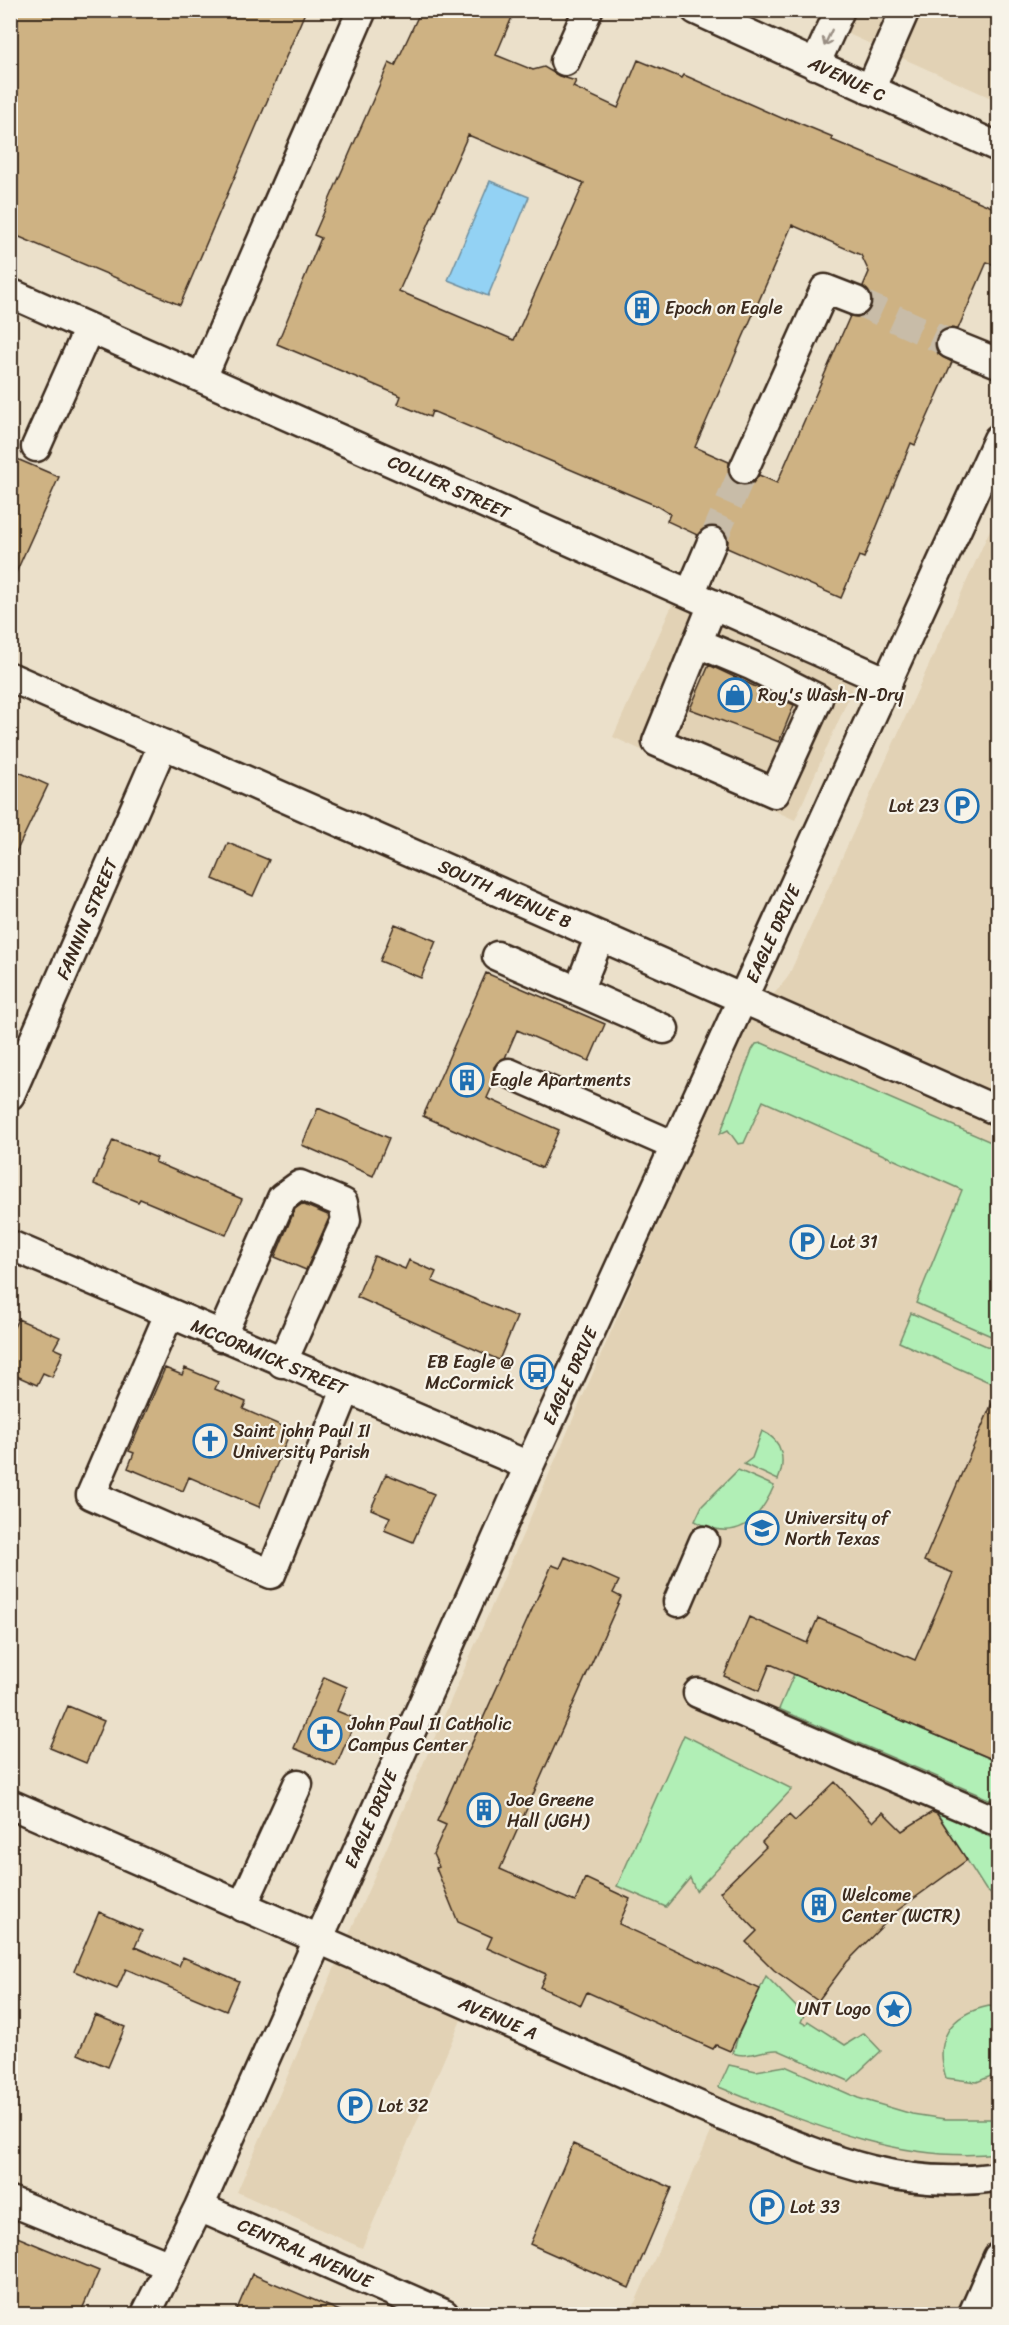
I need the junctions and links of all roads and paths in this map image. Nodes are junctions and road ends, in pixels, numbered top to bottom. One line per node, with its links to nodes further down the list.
1 (362, 10): 15 (street)
2 (588, 10): 6 (street)
3 (696, 10): 7 (street, AVENUE C)
4 (840, 10): 7 (street, one-way to 7)
5 (905, 10): 8 (street)
6 (565, 61)
7 (815, 65): 8 (street, AVENUE C)
8 (870, 90): 9 (street, AVENUE C)
9 (999, 147)
10 (10, 293): 12 (street, COLLIER STREET)
11 (856, 302): 18 (street)
12 (89, 328): 15 (street, COLLIER STREET); 17 (street)
13 (951, 344): 14 (street)
14 (999, 363)
15 (202, 378): 20 (street, COLLIER STREET)
16 (999, 439): 23 (street, EAGLE DRIVE)
17 (36, 447)
18 (744, 469)
19 (712, 542): 20 (street)
20 (702, 599): 21 (street); 23 (street, COLLIER STREET)
21 (698, 643): 21 (street)
22 (10, 677): 24 (street, SOUTH AVENUE B)
23 (888, 682): 28 (street, EAGLE DRIVE)
24 (163, 744): 25 (street, SOUTH AVENUE B); 31 (street, FANNIN STREET)
25 (600, 936): 27 (street); 28 (street, SOUTH AVENUE B)
26 (497, 956): 27 (street)
27 (578, 991): 29 (street)
28 (743, 999): 32 (street, SOUTH AVENUE B); 33 (street, EAGLE DRIVE)
29 (663, 1029)
30 (509, 1073): 33 (street)
31 (10, 1095)
32 (999, 1111)
33 (675, 1146): 39 (street, EAGLE DRIVE)
34 (10, 1245): 35 (street, MCCORMICK STREET)
35 (169, 1314): 36 (street, MCCORMICK STREET); 38 (street)
36 (221, 1337): 37 (street, MCCORMICK STREET); 37 (street)
37 (282, 1363): 38 (street, MCCORMICK STREET)
38 (346, 1390): 39 (street, MCCORMICK STREET)
39 (529, 1466): 47 (street, EAGLE DRIVE)
40 (704, 1541): 41 (street)
41 (678, 1602)
42 (698, 1693): 45 (street)
43 (297, 1784): 46 (street)
44 (10, 1804): 46 (street, AVENUE A)
45 (999, 1822)
46 (242, 1906): 47 (street, AVENUE A)
47 (317, 1940): 48 (street, AVENUE A); 50 (street, EAGLE DRIVE)
48 (999, 2177)
49 (10, 2201): 52 (street)
50 (199, 2207): 52 (street, EAGLE DRIVE); 54 (street, CENTRAL AVENUE)
51 (999, 2257): 55 (street)
52 (170, 2266): 53 (street, EAGLE DRIVE)
53 (146, 2314)
54 (444, 2314)
55 (974, 2314)

